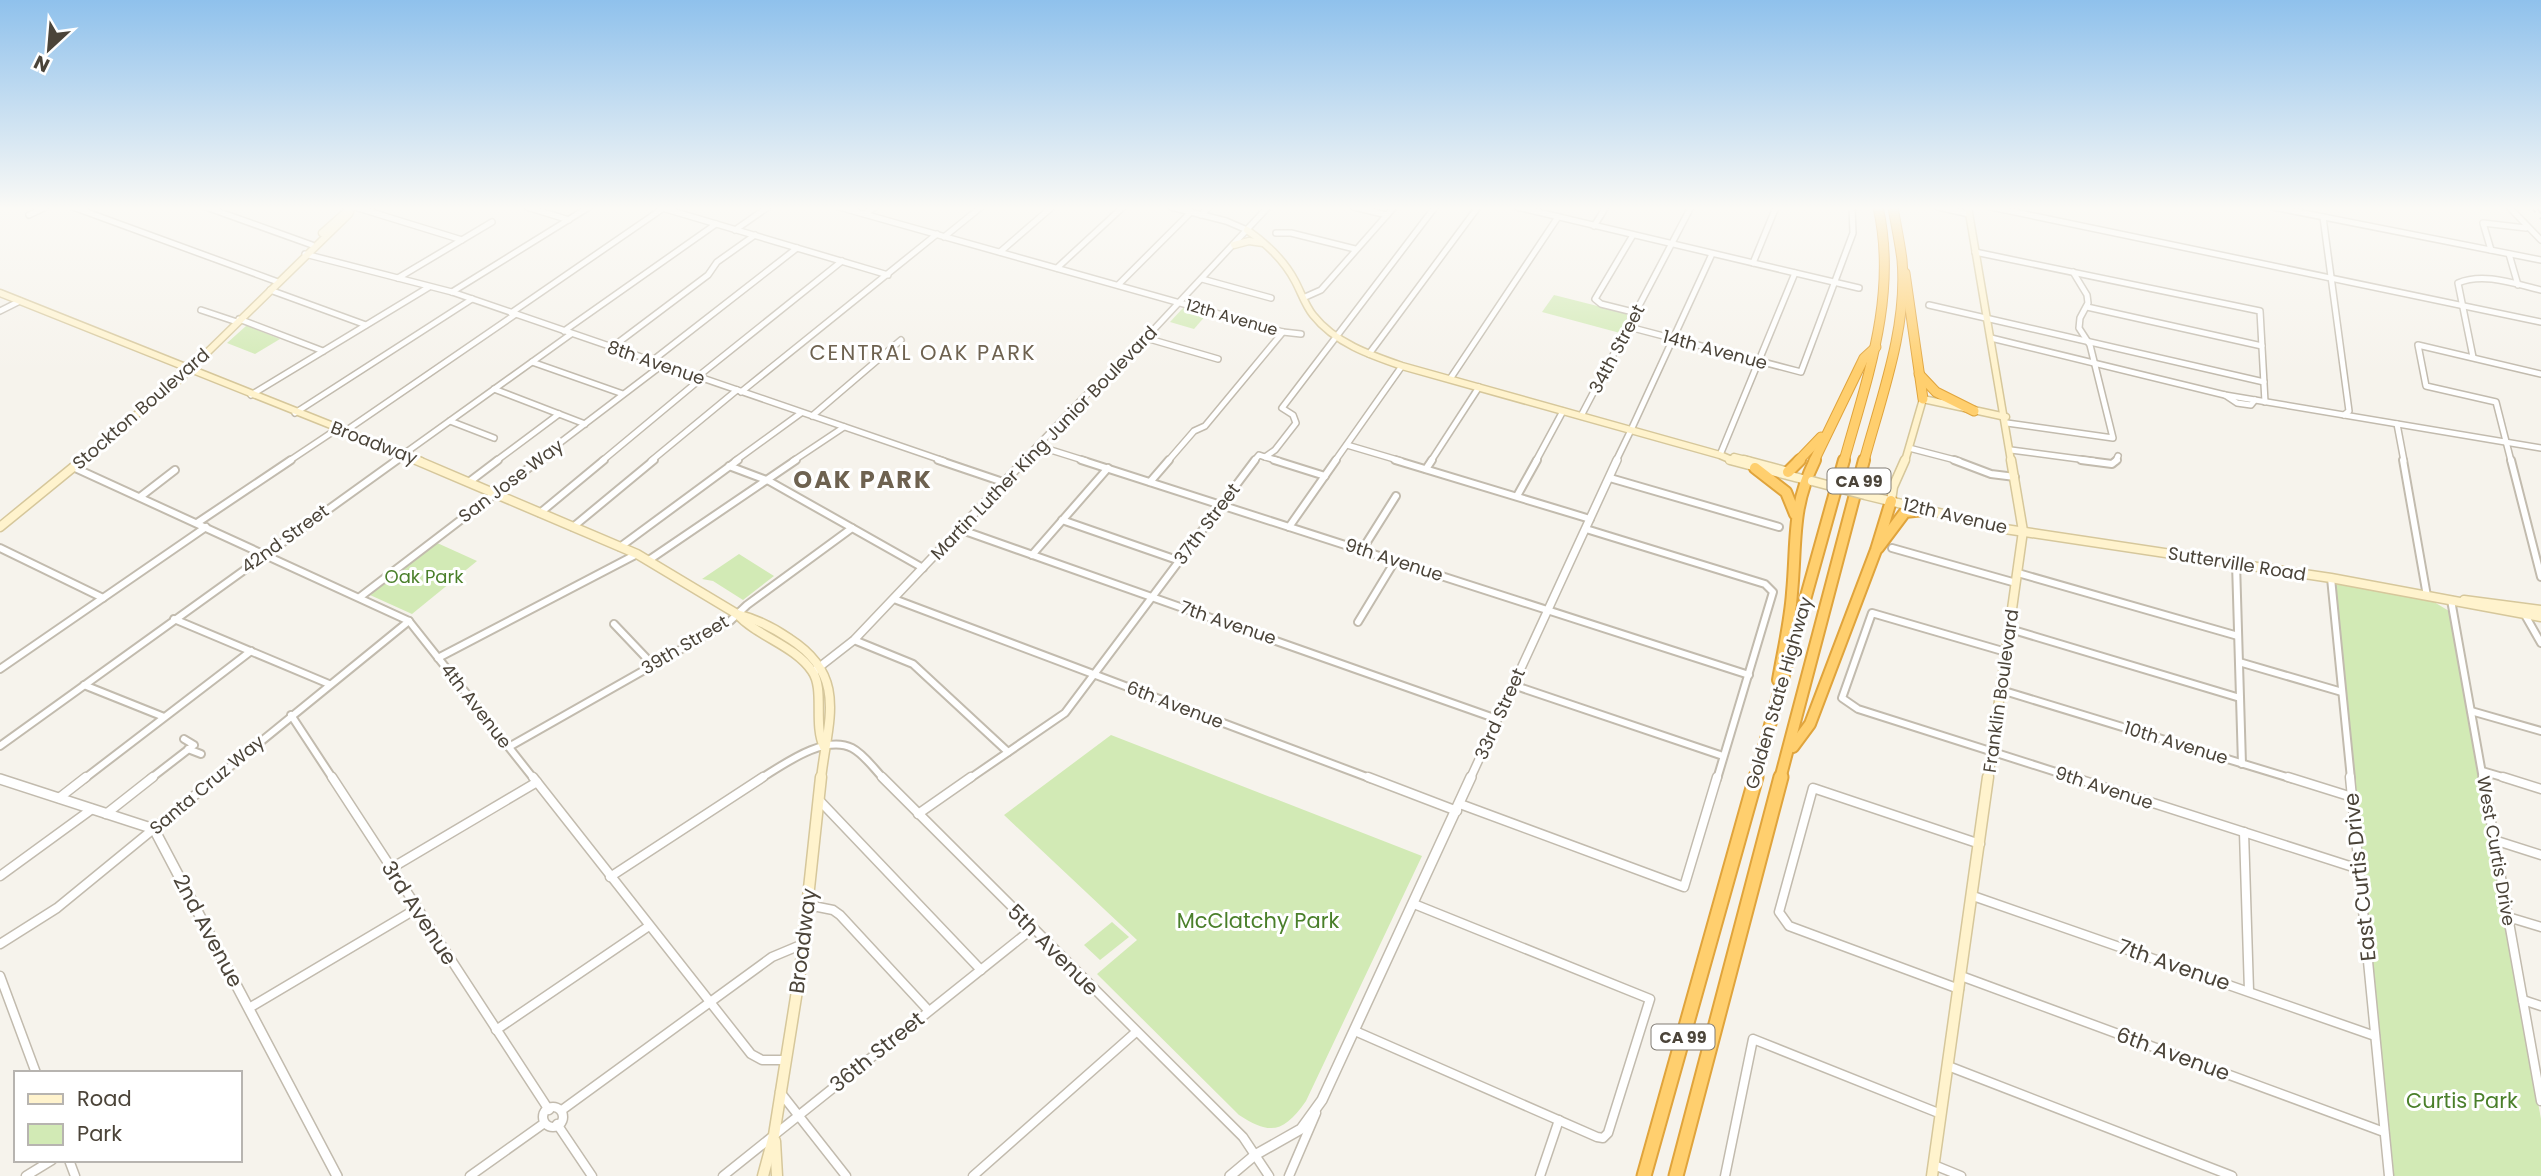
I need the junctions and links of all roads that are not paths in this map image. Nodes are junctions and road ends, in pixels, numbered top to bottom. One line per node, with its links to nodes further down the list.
1 (223, 262): 42 (street)
2 (297, 262): 42 (main road, Stockton Boulevard)
3 (336, 262): 39 (street, 8th Avenue)
4 (425, 262): 39 (street)
5 (501, 262): 50 (street)
6 (586, 262): 63 (street)
7 (664, 262): 69 (street, 42nd Street)
8 (717, 262): 80 (street)
9 (779, 262): 85 (street)
10 (841, 262): 94 (street)
11 (845, 262): 38 (street)
12 (906, 262): 38 (street)
13 (1035, 262): 35 (street, 12th Avenue)
14 (1064, 262): 35 (street)
15 (1141, 262): 44 (street)
16 (1218, 262): 41 (street, Martin Luther King Junior Boulevard)
17 (1281, 262): 53 (main road, 12th Avenue)
18 (1344, 262): 53 (street)
19 (1392, 262): 72 (street, 37th Street)
20 (1437, 262): 82 (street)
21 (1528, 262): 95 (street)
22 (1617, 262): 62 (street)
23 (1663, 262): 62 (street, 34th Street)
24 (1708, 262): 75 (street, 33rd Street)
25 (1748, 262): 34 (street)
26 (1843, 262): 43 (street)
27 (1886, 262): 79 (highway, Golden State Highway / CA 99)
28 (1902, 262): 92 (highway); 228 (highway, Golden State Highway / CA 99)
29 (1977, 262): 64 (main road, Franklin Boulevard)
30 (2023, 262): 36 (street)
31 (2253, 262): 40 (street)
32 (2328, 262): 40 (street)
33 (2512, 262): 45 (street)
34 (1753, 263): 37 (street)
35 (1057, 268): 44 (street, 12th Avenue)
36 (2073, 272): 59 (street); 78 (street)
37 (1795, 273): 43 (street); 86 (street)
38 (888, 275): 99 (street)
39 (398, 278): 46 (street, 8th Avenue)
40 (2330, 278): 58 (street); 109 (street)
41 (1202, 279): 52 (street); 56 (street, Martin Luther King Junior Boulevard)
42 (278, 282): 48 (main road, Stockton Boulevard)
43 (1835, 283): 47 (street); 86 (street, 14th Avenue)
44 (1118, 285): 56 (street, 12th Avenue)
45 (2518, 285): 49 (street); 58 (street)
46 (429, 286): 50 (street, 8th Avenue); 67 (street)
47 (1859, 288)
48 (270, 290): 65 (main road, Stockton Boulevard); 67 (street)
49 (2541, 290)
50 (452, 292): 54 (street, 8th Avenue)
51 (0, 293): 55 (main road, Broadway)
52 (1271, 298)
53 (1303, 298): 72 (main road, 12th Avenue)
54 (472, 299): 63 (street, 8th Avenue); 106 (street)
55 (20, 301): 61 (street); 91 (main road, Broadway)
56 (1180, 303): 70 (street, 12th Avenue); 73 (street, Martin Luther King Junior Boulevard)
57 (1929, 305): 64 (street)
58 (2462, 305): 66 (street); 83 (street)
59 (2087, 307): 77 (street); 78 (street)
60 (201, 310): 65 (street)
61 (0, 311)
62 (1636, 313): 68 (street, 34th Street)
63 (513, 314): 69 (street, 8th Avenue); 118 (street)
64 (1987, 318): 74 (main road, Franklin Boulevard); 77 (street)
65 (238, 321): 81 (street); 91 (main road, Stockton Boulevard)
66 (2541, 322)
67 (366, 325): 81 (street)
68 (1629, 327): 75 (street, 14th Avenue); 111 (street, 34th Street)
69 (567, 332): 80 (street, 8th Avenue); 87 (street, 42nd Street)
70 (1283, 332): 71 (street, 12th Avenue); 145 (street)
71 (1301, 334)
72 (1335, 336): 82 (main road, 12th Avenue); 130 (street, 37th Street)
73 (1146, 338): 84 (street); 123 (street, Martin Luther King Junior Boulevard)
74 (1992, 338): 88 (street); 112 (main road, Franklin Boulevard)
75 (1672, 339): 86 (street, 14th Avenue); 119 (street, 33rd Street)
76 (901, 340): 110 (street)
77 (2086, 341): 88 (street); 96 (street)
78 (2262, 346): 96 (street)
79 (1876, 347): 117 (highway); 220 (highway, Golden State Highway / CA 99)
80 (611, 348): 85 (street, 8th Avenue)
81 (323, 351): 101 (street)
82 (1369, 354): 90 (main road, 12th Avenue)
83 (2473, 357): 93 (street); 121 (street)
84 (1218, 359)
85 (652, 361): 89 (street, 8th Avenue)
86 (1759, 361): 128 (street)
87 (532, 362): 98 (street, 42nd Street); 100 (street)
88 (2094, 363): 103 (street); 112 (street)
89 (662, 365): 94 (street, 8th Avenue); 100 (street, San Jose Way)
90 (1402, 366): 95 (main road, 12th Avenue); 122 (street)
91 (190, 370): 101 (main road, Broadway); 132 (main road, Stockton Boulevard)
92 (1919, 374): 102 (highway); 105 (highway)
93 (2541, 374)
94 (700, 378): 99 (street, 8th Avenue); 153 (street)
95 (1450, 379): 97 (main road, 12th Avenue)
96 (2264, 382): 103 (street)
97 (1479, 387): 104 (main road, 12th Avenue); 135 (street)
98 (494, 389): 108 (street); 113 (street, 42nd Street)
99 (739, 391): 107 (street, 8th Avenue); 160 (street)
100 (623, 394): 114 (street, San Jose Way)
101 (251, 395): 106 (main road, Broadway)
102 (1923, 399): 105 (main road); 125 (main road)
103 (2265, 402): 109 (street)
104 (1563, 411): 111 (main road, 12th Avenue); 148 (street)
105 (1974, 411): 112 (main road)
106 (295, 413): 118 (main road, Broadway)
107 (801, 413): 110 (street, 8th Avenue); 131 (street)
108 (559, 414): 114 (street); 143 (street)
109 (2344, 415): 115 (street)
110 (812, 416): 116 (street, 8th Avenue)
111 (1581, 416): 119 (main road, 12th Avenue)
112 (2006, 420): 126 (main road, Franklin Boulevard)
113 (450, 421): 120 (street); 127 (street, 42nd Street)
114 (585, 424): 146 (street, San Jose Way)
115 (2397, 424): 121 (street); 183 (street)
116 (844, 427): 141 (street); 144 (street, 8th Avenue)
117 (1830, 427): 137 (highway); 142 (highway)
118 (340, 430): 127 (main road, Broadway); 157 (street)
119 (1631, 430): 128 (main road, 12th Avenue); 140 (street, 33rd Street)
120 (494, 438)
121 (2506, 442): 124 (street); 180 (street)
122 (1347, 444): 135 (street); 138 (street)
123 (1038, 446): 133 (street, 9th Avenue); 144 (street, Martin Luther King Junior Boulevard)
124 (2541, 447)
125 (1909, 448): 139 (street); 150 (main road)
126 (2011, 450): 129 (street); 139 (main road, Franklin Boulevard)
127 (404, 454): 143 (main road, Broadway); 172 (street, 42nd Street)
128 (1720, 455): 134 (main road, 12th Avenue); 137 (main road, 12th Avenue)
129 (2118, 456)
130 (1265, 457): 138 (street); 151 (street, 37th Street)
131 (729, 466): 141 (street); 167 (street)
132 (73, 467): 149 (street, 4th Avenue); 158 (main road, Stockton Boulevard)
133 (1108, 468): 145 (street, 9th Avenue); 156 (street)
134 (1755, 468): 142 (main road, 12th Avenue); 154 (highway)
135 (1426, 469): 148 (street)
136 (175, 470): 149 (street)
137 (1788, 472): 142 (main road, 12th Avenue)
138 (1325, 476): 161 (street)
139 (2015, 477): 166 (main road, Franklin Boulevard)
140 (1610, 478): 155 (street, 33rd Street); 162 (street)
141 (766, 480): 163 (street); 175 (street)
142 (1809, 480): 150 (main road, 12th Avenue, bridge); 154 (highway)
143 (469, 482): 146 (main road, Broadway)
144 (1003, 482): 164 (street, Martin Luther King Junior Boulevard)
145 (1150, 482): 151 (street, 9th Avenue)
146 (495, 494): 153 (main road, Broadway); 184 (street, San Jose Way)
147 (1396, 496): 170 (street)
148 (1517, 496): 155 (street)
149 (140, 497): 157 (street, 4th Avenue)
150 (1885, 500): 152 (main road, 12th Avenue); 171 (highway)
151 (1222, 505): 161 (street, 9th Avenue); 176 (street, 37th Street)
152 (1924, 510): 166 (main road, 12th Avenue); 171 (highway)
153 (540, 513): 160 (main road, Broadway)
154 (1796, 516): 220 (highway)
155 (1590, 519): 165 (street, 33rd Street)
156 (1062, 520): 174 (street); 176 (street)
157 (197, 523): 159 (street, 4th Avenue)
158 (0, 527)
159 (206, 527): 172 (street, 4th Avenue); 186 (street)
160 (573, 527): 167 (main road, Broadway)
161 (1289, 527): 170 (street, 9th Avenue)
162 (1779, 527)
163 (852, 528): 179 (street); 191 (street, 39th Street)
164 (959, 529): 174 (street, 7th Avenue); 179 (street, Martin Luther King Junior Boulevard)
165 (1586, 529): 189 (street, 33rd Street); 209 (street)
166 (2023, 531): 178 (main road, Sutterville Road); 181 (main road, Franklin Boulevard)
167 (620, 547): 173 (main road, Broadway)
168 (0, 548): 186 (street)
169 (1892, 548): 181 (street)
170 (1362, 550): 177 (street, 9th Avenue)
171 (1876, 550): 228 (highway)
172 (265, 554): 184 (street, 4th Avenue); 193 (street, 42nd Street)
173 (637, 554): 175 (main road, Broadway); 203 (street)
174 (1032, 555): 185 (street, 7th Avenue)
175 (649, 560): 191 (main road, Broadway)
176 (1180, 561): 185 (street, 37th Street)
177 (1395, 561): 189 (street, 9th Avenue); 195 (street)
178 (2236, 563): 182 (main road, Sutterville Road); 198 (street)
179 (923, 568): 187 (street, Martin Luther King Junior Boulevard)
180 (2541, 577)
181 (2017, 578): 197 (main road, Franklin Boulevard); 198 (street)
182 (2331, 578): 183 (main road, Sutterville Road); 214 (street, East Curtis Drive)
183 (2427, 596): 188 (main road, Sutterville Road)
184 (360, 597): 194 (street, 4th Avenue)
185 (1153, 597): 208 (street, 37th Street); 219 (street, 7th Avenue)
186 (103, 598): 206 (street)
187 (894, 599): 199 (street, Martin Luther King Junior Boulevard); 208 (street, 6th Avenue)
188 (2451, 600): 190 (main road, Sutterville Road); 192 (main road, Sutterville Road); 216 (street, West Curtis Drive)
189 (1548, 610): 209 (street, 9th Avenue); 212 (street, 33rd Street)
190 (2541, 613): 192 (main road, Sutterville Road)
191 (737, 614): 205 (street, 39th Street); 207 (main road, Broadway)
192 (2525, 615): 200 (street)
193 (174, 619): 201 (street); 211 (street, 42nd Street)
194 (409, 621): 203 (street, 4th Avenue); 210 (street, Santa Cruz Way)
195 (1358, 622)
196 (614, 624): 205 (street)
197 (2010, 629): 202 (main road, Franklin Boulevard); 215 (street)
198 (2238, 636): 204 (street)
199 (854, 640): 207 (street, Martin Luther King Junior Boulevard); 227 (street)
200 (2541, 643)
201 (251, 651): 210 (street); 218 (street)
202 (2006, 652): 213 (main road, Franklin Boulevard); 229 (street, 9th Avenue)
203 (439, 658): 224 (street, 4th Avenue)
204 (2239, 662): 214 (street); 215 (street)
205 (653, 665): 224 (street, 39th Street)
206 (0, 669)
207 (818, 669): 225 (main road, Broadway)
208 (1094, 674): 227 (street, 37th Street); 241 (street, 6th Avenue)
209 (1749, 675): 231 (street)
210 (329, 684): 217 (street, Santa Cruz Way)
211 (84, 685): 218 (street); 223 (street, 42nd Street)
212 (1513, 685): 219 (street, 33rd Street); 231 (street)
213 (2001, 690): 229 (main road, Franklin Boulevard); 232 (street, 10th Avenue)
214 (2342, 692): 238 (street, East Curtis Drive)
215 (2240, 698): 232 (street)
216 (2471, 711): 221 (street); 233 (street, West Curtis Drive)
217 (291, 715): 245 (street, Santa Cruz Way); 250 (street, 3rd Avenue)
218 (164, 717): 239 (street)
219 (1497, 719): 241 (street, 33rd Street)
220 (1772, 723): 309 (highway, Golden State Highway / CA 99)
221 (2541, 731)
222 (184, 739): 226 (street)
223 (0, 746)
224 (509, 747): 235 (street, 4th Avenue)
225 (824, 747): 240 (main road, Broadway); 244 (street, 5th Avenue); 253 (street)
226 (188, 749): 230 (street); 243 (street)
227 (1008, 752): 244 (street, 37th Street)
228 (1789, 752): 310 (highway, Golden State Highway / CA 99)
229 (1993, 753): 246 (street, 9th Avenue); 248 (main road, Franklin Boulevard)
230 (201, 754)
231 (1723, 756): 241 (street, 6th Avenue)
232 (2242, 764): 238 (street, 10th Avenue)
233 (2482, 771): 237 (street); 247 (street, West Curtis Drive)
234 (5, 780): 236 (street); 239 (street)
235 (537, 782): 250 (street); 253 (street, 4th Avenue)
236 (0, 789)
237 (2541, 789)
238 (2352, 797): 251 (street, East Curtis Drive)
239 (59, 798): 242 (street)
240 (820, 801): 256 (main road, Broadway); 264 (street)
241 (1458, 808): 255 (street, 33rd Street)
242 (92, 809): 243 (street); 252 (street)
243 (106, 814): 245 (street)
244 (918, 814): 261 (street, 5th Avenue)
245 (154, 829): 262 (street, Santa Cruz Way); 272 (street, 2nd Avenue)
246 (2244, 832): 251 (street, 9th Avenue); 268 (street)
247 (2494, 840): 249 (street); 258 (street, West Curtis Drive)
248 (1980, 844): 254 (main road, Franklin Boulevard); 267 (street)
249 (2541, 855)
250 (390, 869): 257 (street, 3rd Avenue)
251 (2359, 869): 277 (street, East Curtis Drive)
252 (0, 876)
253 (610, 877): 259 (street, 4th Avenue)
254 (1973, 896): 266 (main road, Franklin Boulevard); 268 (street, 7th Avenue)
255 (1414, 904): 275 (street, 33rd Street); 288 (street)
256 (808, 905): 263 (main road, Broadway); 273 (street)
257 (415, 909): 272 (street); 274 (street, 3rd Avenue)
258 (2508, 917): 260 (street); 269 (street, West Curtis Drive)
259 (649, 926): 270 (street, 4th Avenue); 274 (street)
260 (2541, 927)
261 (1032, 929): 264 (street, 36th Street); 276 (street, 5th Avenue)
262 (0, 944)
263 (803, 944): 270 (street); 278 (main road, Broadway)
264 (981, 970): 273 (street, 36th Street)
265 (0, 976): 280 (street)
266 (1961, 976): 267 (main road, Franklin Boulevard); 291 (street, 6th Avenue)
267 (1959, 989): 279 (main road, Franklin Boulevard)
268 (2249, 991): 277 (street, 7th Avenue)
269 (2523, 1000): 271 (street); 282 (street, West Curtis Drive)
270 (710, 1003): 278 (street, 4th Avenue); 285 (street)
271 (2541, 1006)
272 (249, 1009): 297 (street, 2nd Avenue)
273 (928, 1010): 287 (street, 36th Street)
274 (496, 1030): 284 (street, 3rd Avenue)
275 (1355, 1031): 283 (street, 33rd Street); 288 (street)
276 (1136, 1032): 293 (street, 5th Avenue); 304 (street)
277 (2375, 1036): 291 (street, East Curtis Drive)
278 (784, 1060): 281 (main road, Broadway)
279 (1948, 1066): 286 (main road, Franklin Boulevard); 314 (street)
280 (35, 1071)
281 (779, 1091): 287 (street); 292 (main road, Broadway)
282 (2541, 1096)
283 (1322, 1100): 293 (street); 307 (street, 33rd Street)
284 (549, 1110): 285 (street); 289 (street)
285 (562, 1110): 290 (street)
286 (1941, 1114): 295 (main road, Franklin Boulevard); 311 (street)
287 (799, 1116): 292 (street, 36th Street); 303 (street)
288 (1559, 1120): 308 (street)
289 (543, 1124): 290 (street); 298 (street)
290 (557, 1124): 299 (street)
291 (2384, 1132): 315 (street, East Curtis Drive)
292 (774, 1135): 300 (street, 36th Street); 301 (main road, Broadway); 302 (main road, Broadway)
293 (1255, 1155): 305 (street); 306 (street, 5th Avenue)
294 (49, 1162): 296 (street)
295 (1934, 1165): 312 (main road, Franklin Boulevard); 313 (street)
296 (26, 1176)
297 (337, 1176)
298 (470, 1176)
299 (592, 1176)
300 (723, 1176)
301 (763, 1176)
302 (777, 1176)
303 (846, 1176)
304 (973, 1176)
305 (1230, 1176)
306 (1269, 1176)
307 (1289, 1176)
308 (1541, 1176)
309 (1644, 1176)
310 (1676, 1176)
311 (1725, 1176)
312 (1932, 1176)
313 (1961, 1176)
314 (2232, 1176)
315 (2389, 1176)

